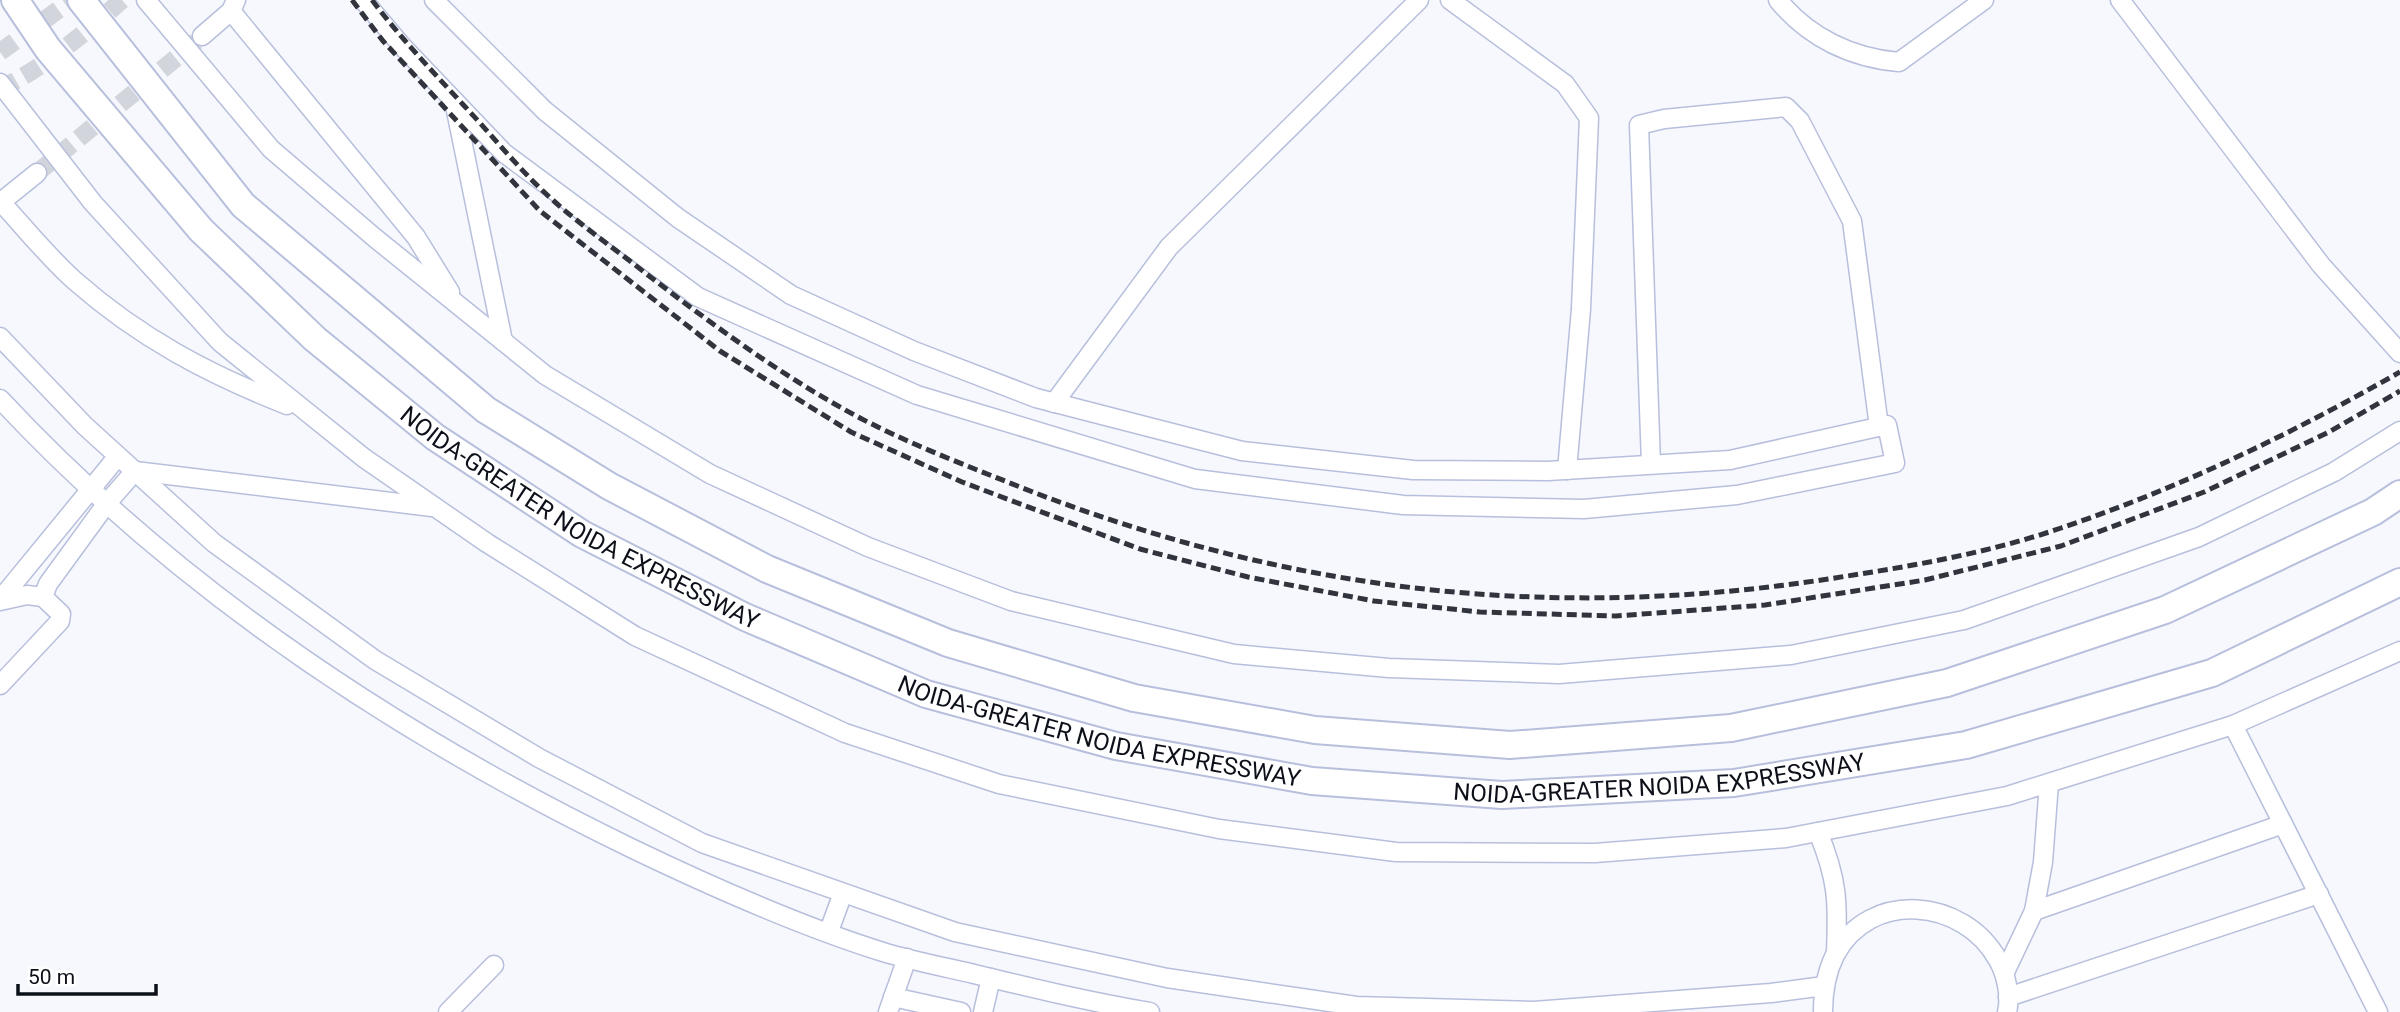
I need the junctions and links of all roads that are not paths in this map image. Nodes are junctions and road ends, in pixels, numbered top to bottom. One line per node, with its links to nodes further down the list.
1 (15, 0): 33 (highway, NOIDA-GREATER NOIDA EXPRESSWAY)
2 (81, 0): 30 (highway, NOIDA-GREATER NOIDA EXPRESSWAY)
3 (146, 0): 16 (street)
4 (363, 0): 14 (street)
5 (434, 0): 21 (street)
6 (1419, 0): 21 (street)
7 (1450, 0): 27 (street)
8 (1778, 0): 9 (street)
9 (1984, 0)
10 (2119, 0): 19 (street)
11 (233, 5): 12 (street); 16 (street)
12 (202, 36)
13 (0, 83): 22 (street)
14 (454, 101): 18 (street); 23 (street)
15 (37, 173): 22 (street)
16 (457, 303): 18 (street)
17 (0, 337): 25 (street)
18 (503, 341): 24 (street)
19 (2400, 353)
20 (0, 399): 29 (street)
21 (1054, 403): 27 (street)
22 (302, 411): 32 (street)
23 (1879, 427): 26 (street); 26 (street)
24 (2400, 431)
25 (118, 456): 28 (street); 29 (street)
26 (1651, 464): 27 (street)
27 (1567, 470)
28 (135, 471): 31 (street); 32 (street); 42 (street)
29 (92, 489): 31 (street); 35 (street)
30 (2400, 494)
31 (107, 503): 34 (street); 45 (street)
32 (435, 508): 41 (street)
33 (2400, 582)
34 (43, 597): 35 (street); 37 (street)
35 (0, 601)
36 (2400, 651): 38 (street)
37 (0, 685)
38 (2233, 725): 39 (street); 40 (street)
39 (2049, 783): 41 (street); 44 (street)
40 (2283, 824): 43 (street); 44 (street)
41 (1818, 832): 46 (street)
42 (843, 893): 45 (street); 55 (street)
43 (2319, 894): 52 (street); 61 (street)
44 (2034, 911): 49 (street)
45 (829, 931): 47 (street)
46 (1836, 953): 49 (street); 51 (street)
47 (907, 958): 50 (street); 53 (street)
48 (494, 965): 56 (street)
49 (2005, 972): 52 (street)
50 (991, 978): 58 (street); 59 (street)
51 (1824, 986): 54 (street); 60 (street)
52 (2008, 1004)
53 (890, 1005): 57 (street)
54 (1685, 1006): 55 (street)
55 (1625, 1008)
56 (448, 1012)
57 (961, 1012)
58 (983, 1012)
59 (1150, 1012)
60 (1823, 1012)
61 (2378, 1012)

